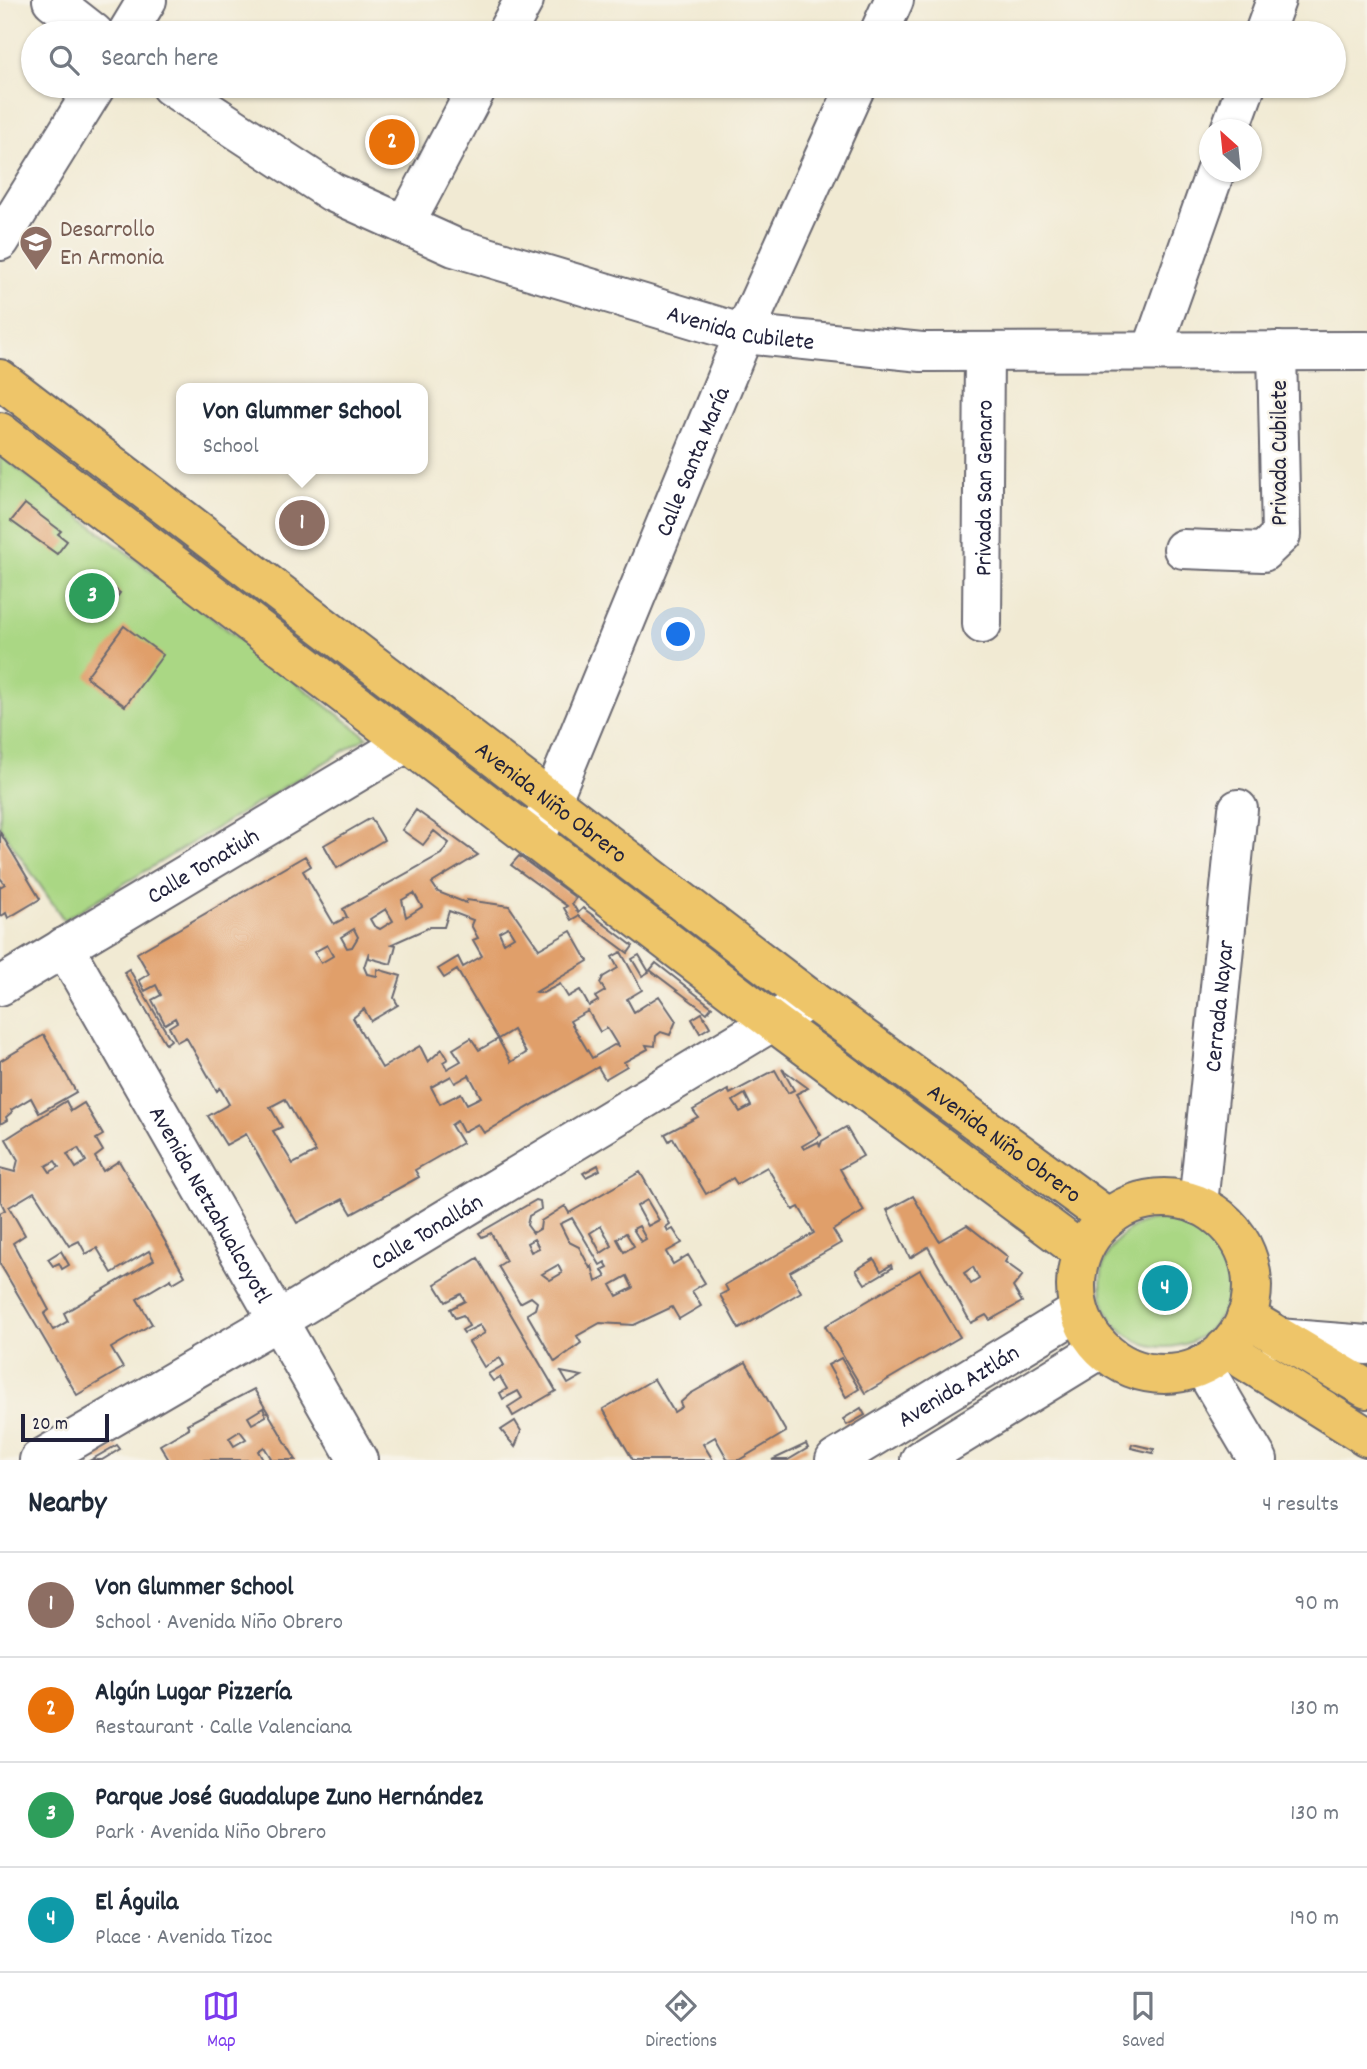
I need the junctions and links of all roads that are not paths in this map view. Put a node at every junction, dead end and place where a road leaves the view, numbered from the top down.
1 (52, 0) edge
2 (148, 0) edge
3 (524, 0) edge
4 (894, 0) edge
5 (1276, 0) edge
6 (79, 21) edge
7 (135, 21) edge
8 (513, 21) edge
9 (884, 21) edge
10 (1268, 21) edge
11 (89, 98) edge
12 (188, 98) edge
13 (472, 98) edge
14 (851, 98) edge
15 (1242, 98) edge
16 (1234, 119) edge
17 (1211, 182) edge
18 (404, 224) junction
19 (0, 242) edge
20 (744, 334) junction
21 (1152, 350) junction
22 (1277, 351) junction
23 (1367, 351) edge
24 (984, 352) junction
25 (0, 379) edge
26 (0, 432) edge
27 (1183, 549) dead end
28 (982, 624) dead end
29 (406, 743) junction
30 (551, 802) junction
31 (1238, 809) dead end
32 (535, 841) junction
33 (64, 947) junction
34 (0, 986) edge
35 (810, 999) junction
36 (773, 1022) junction
37 (1198, 1205) junction
38 (1108, 1218) junction
39 (1082, 1252) junction
40 (1079, 1311) junction
41 (1247, 1317) junction
42 (277, 1321) junction
43 (1278, 1338) junction
44 (1367, 1345) edge
45 (1101, 1349) junction
46 (1213, 1357) junction
47 (1367, 1389) edge
48 (1367, 1437) edge
49 (39, 1460) edge
50 (358, 1460) edge
51 (835, 1460) edge
52 (920, 1460) edge
53 (1258, 1460) edge

1 - 6 street
2 - 7 street
3 - 8 street
4 - 9 street
5 - 10 street
11 - 19 street
12 - 18 street, Avenida Cubilete
13 - 18 street
14 - 20 street, Calle Santa María
15 - 16 street
17 - 21 street
18 - 20 street, Avenida Cubilete
20 - 24 street, Avenida Cubilete
20 - 30 street, Calle Santa María
21 - 22 street, Avenida Cubilete
21 - 24 street, Avenida Cubilete
22 - 23 street, Avenida Cubilete
22 - 27 street, Privada Cubilete
24 - 28 street, Privada San Genaro
25 - 30 main road, Avenida Niño Obrero
26 - 29 main road, Avenida Niño Obrero
29 - 32 main road, Avenida Niño Obrero
29 - 33 street, Calle Tonatiuh
30 - 32 street, Calle Santa María
30 - 35 main road, Avenida Niño Obrero
31 - 37 street, Cerrada Nayar
32 - 36 main road, Avenida Niño Obrero
33 - 34 street, Calle Tonatiuh
33 - 42 street, Avenida Netzahualcoyotl
35 - 36 street, Calle Tonallán
35 - 38 main road, Avenida Niño Obrero
36 - 39 main road, Avenida Niño Obrero
36 - 42 street, Calle Tonallán
37 - 38 main road
37 - 41 main road
38 - 39 main road
39 - 40 main road
40 - 45 main road
40 - 51 street, Avenida Aztlán
41 - 43 main road
41 - 46 main road
42 - 49 street, Calle Tonallán
42 - 50 street, Avenida Netzahualcoyotl
43 - 44 street
43 - 47 main road
45 - 46 main road
45 - 52 street, Avenida Aztlán
46 - 48 main road
46 - 53 street

